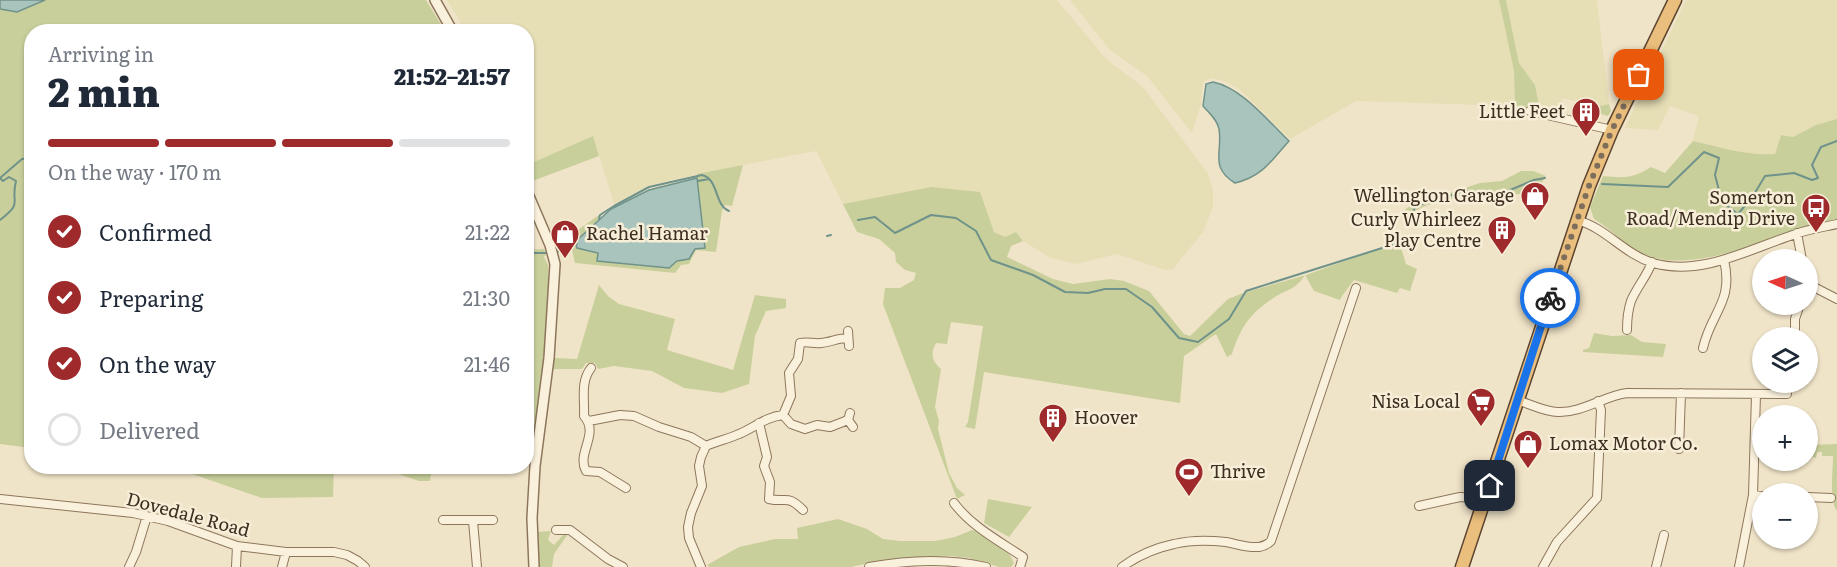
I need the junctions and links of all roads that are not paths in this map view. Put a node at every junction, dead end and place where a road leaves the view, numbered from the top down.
1 (435, 0) edge
2 (1675, 0) edge
3 (448, 24) edge
4 (1530, 111) dead end
5 (1612, 130) junction
6 (534, 208) edge
7 (1577, 220) junction
8 (1837, 224) edge
9 (1797, 233) junction
10 (1800, 249) edge
11 (1724, 260) junction
12 (1652, 262) junction
13 (1356, 288) dead end
14 (1818, 290) edge
15 (1837, 299) edge
16 (1629, 325) dead end
17 (848, 338) dead end
18 (1703, 348) dead end
19 (591, 368) dead end
20 (1681, 393) junction
21 (1756, 394) junction
22 (1787, 394) dead end
23 (1517, 400) junction
24 (1598, 401) junction
25 (783, 415) junction
26 (850, 420) dead end
27 (589, 421) junction
28 (759, 423) junction
29 (706, 446) junction
30 (1679, 449) dead end
31 (1753, 483) edge
32 (628, 489) dead end
33 (1818, 497) edge
34 (1486, 498) junction
35 (1831, 498) dead end
36 (0, 499) edge
37 (1752, 500) edge
38 (954, 503) dead end
39 (1419, 506) dead end
40 (805, 510) dead end
41 (147, 516) junction
42 (443, 520) dead end
43 (493, 520) dead end
44 (473, 521) junction
45 (556, 530) dead end
46 (1664, 535) dead end
47 (237, 546) junction
48 (1651, 547) dead end
49 (1660, 549) junction
50 (286, 552) junction
51 (917, 564) edge
52 (129, 567) edge
53 (236, 567) edge
54 (282, 567) edge
55 (365, 567) edge
56 (477, 567) edge
57 (534, 567) edge
58 (623, 567) edge
59 (701, 567) edge
60 (869, 567) edge
61 (986, 567) edge
62 (1020, 567) edge
63 (1122, 567) edge
64 (1462, 567) edge
65 (1543, 567) edge
66 (1656, 567) edge
67 (1738, 567) edge

1 - 3 street
2 - 5 highway
4 - 5 street
5 - 7 highway
6 - 57 street
7 - 12 street
7 - 23 highway
8 - 9 street
9 - 10 street
9 - 11 street
11 - 12 street
11 - 18 street
12 - 16 street
13 - 63 street
14 - 15 street
17 - 25 street
19 - 27 street
20 - 21 street
20 - 24 street
20 - 30 street
21 - 22 street
21 - 31 street
23 - 24 street
23 - 34 highway
24 - 65 street
25 - 26 street
25 - 28 street
27 - 29 street
27 - 32 street
28 - 29 street
28 - 40 street
29 - 59 street
33 - 35 street
34 - 39 street
34 - 64 highway
36 - 41 street, Dovedale Road
37 - 67 street
38 - 62 street
41 - 47 street, Dovedale Road
41 - 52 street
42 - 44 street
43 - 44 street
44 - 56 street
45 - 58 street
46 - 49 street
47 - 50 street, Dovedale Road
47 - 53 street
48 - 49 street
49 - 66 street
50 - 54 street
50 - 55 street, Dovedale Road
51 - 60 street
51 - 61 street

